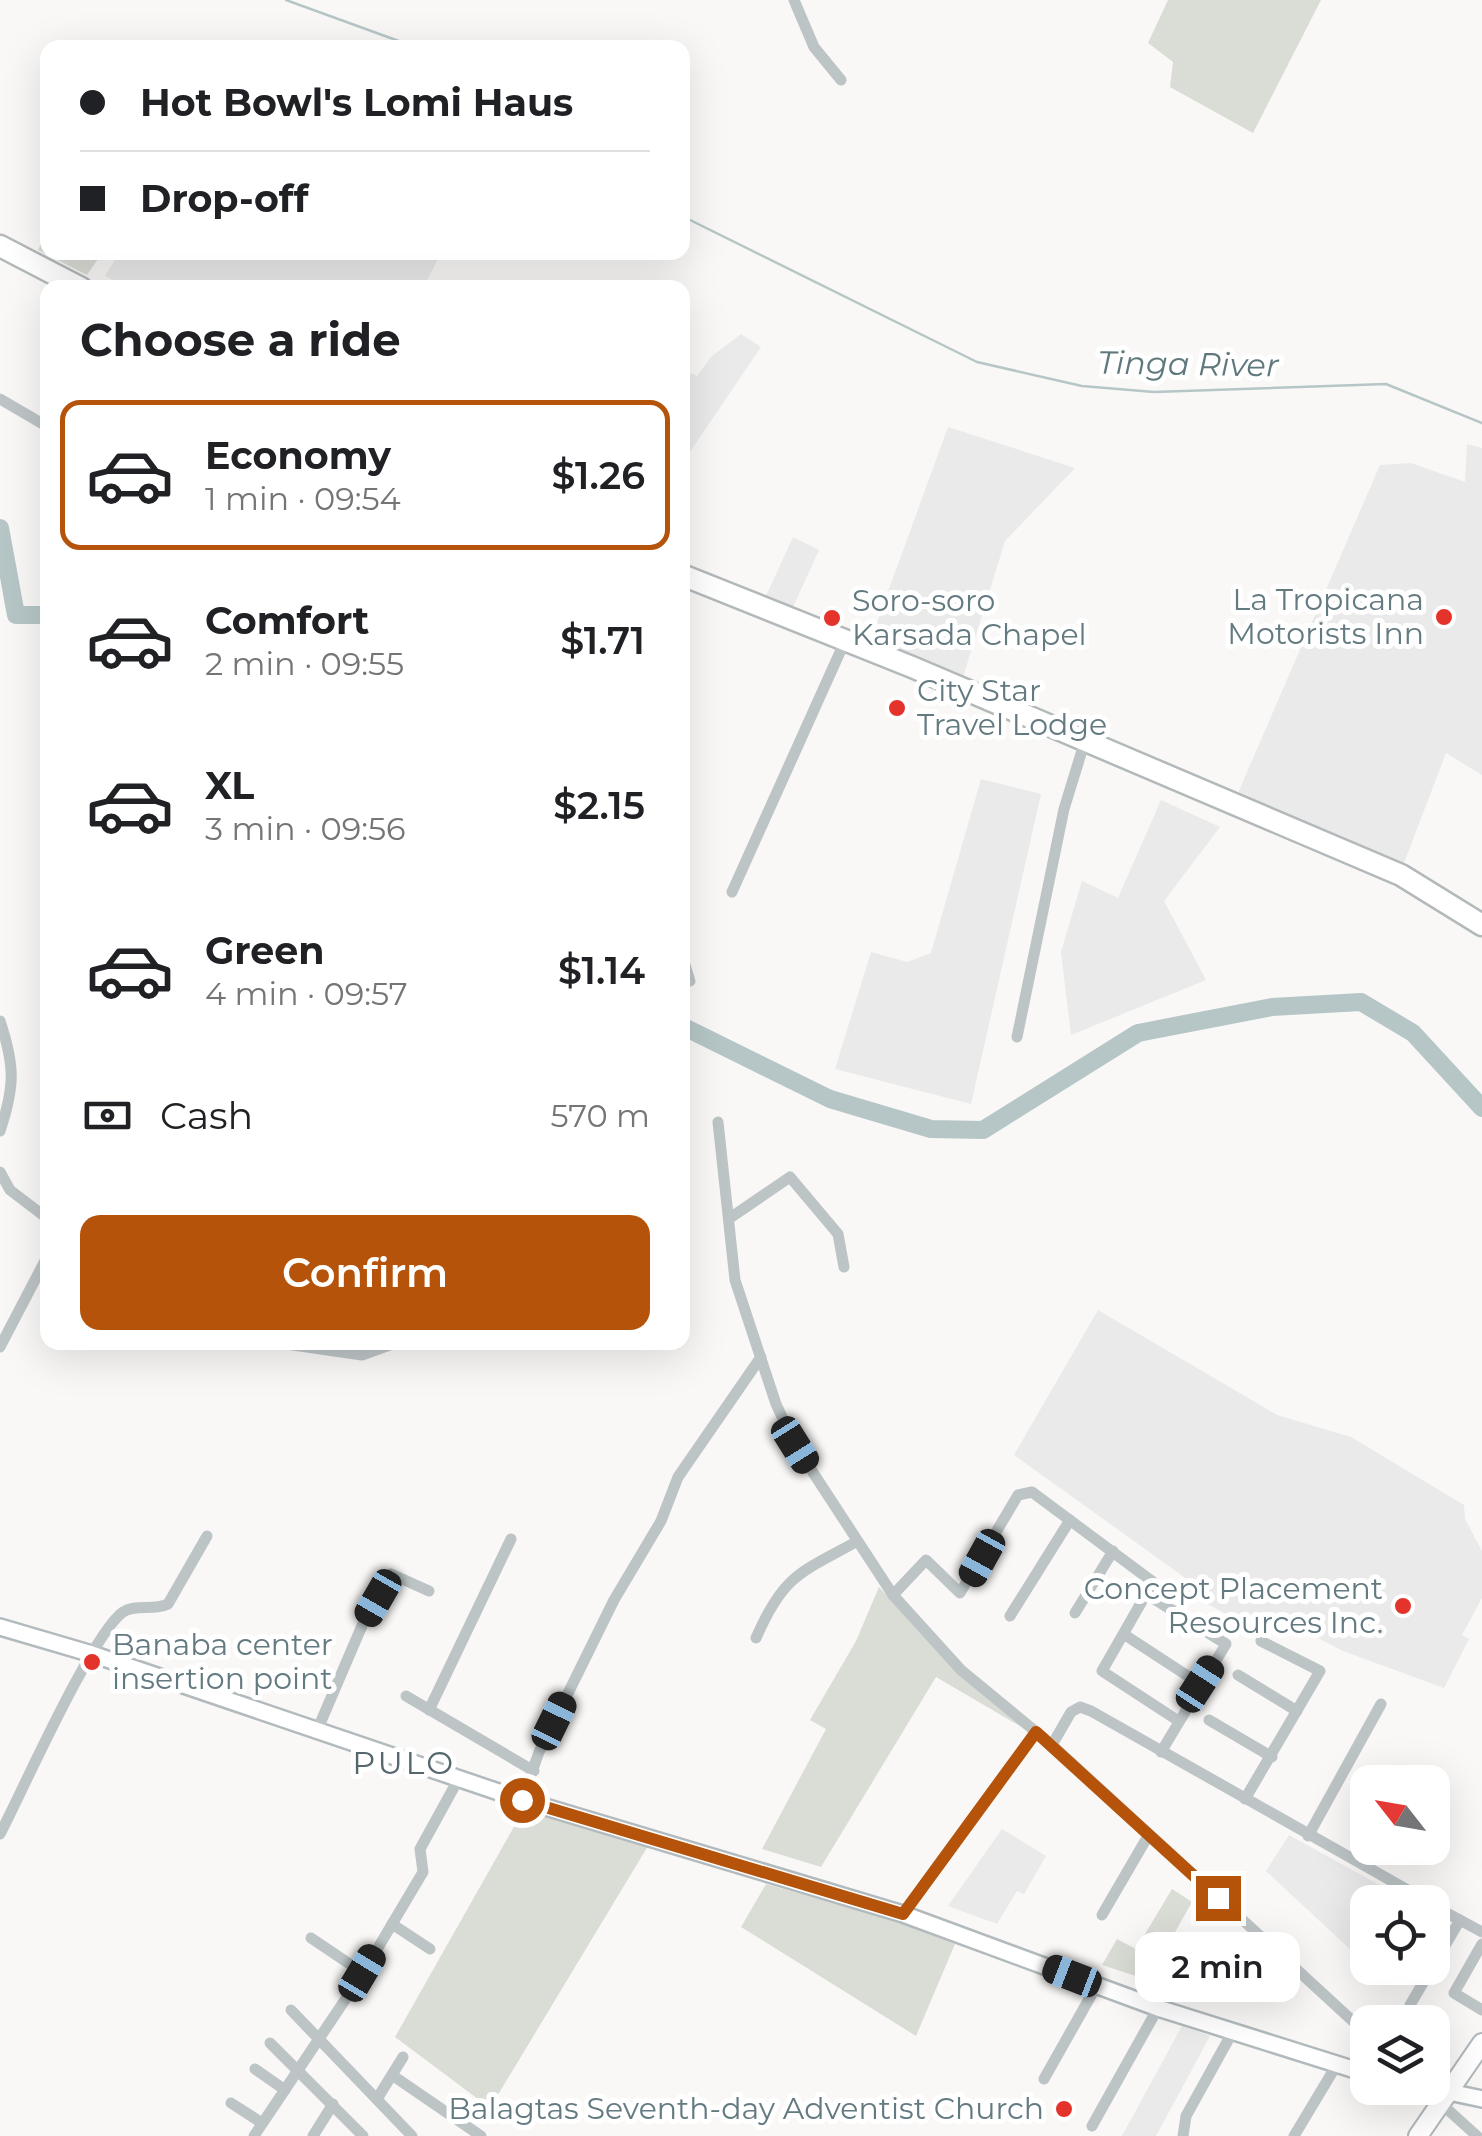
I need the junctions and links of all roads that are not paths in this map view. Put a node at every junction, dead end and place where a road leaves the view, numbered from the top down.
1 (794, 0) edge
2 (841, 80) dead end
3 (0, 246) edge
4 (66, 280) edge
5 (0, 398) edge
6 (40, 422) edge
7 (690, 578) edge
8 (845, 641) junction
9 (1084, 744) junction
10 (732, 892) dead end
11 (1482, 924) edge
12 (0, 1021) edge
13 (1017, 1036) dead end
14 (718, 1122) dead end
15 (0, 1131) edge
16 (0, 1172) edge
17 (40, 1212) edge
18 (730, 1218) junction
19 (844, 1268) dead end
20 (40, 1271) edge
21 (0, 1347) edge
22 (347, 1350) edge
23 (376, 1350) edge
24 (761, 1357) junction
25 (1070, 1520) junction
26 (207, 1536) dead end
27 (511, 1539) dead end
28 (856, 1542) junction
29 (1113, 1551) junction
30 (429, 1591) dead end
31 (893, 1595) junction
32 (1148, 1595) junction
33 (1075, 1613) dead end
34 (1010, 1616) dead end
35 (0, 1627) edge
36 (1125, 1634) junction
37 (756, 1638) dead end
38 (1260, 1641) dead end
39 (92, 1654) junction
40 (1238, 1675) dead end
41 (1200, 1684) junction
42 (406, 1696) dead end
43 (1380, 1704) dead end
44 (429, 1710) junction
45 (1298, 1711) junction
46 (1178, 1720) junction
47 (1209, 1720) dead end
48 (1036, 1732) junction
49 (316, 1733) junction
50 (1052, 1744) junction
51 (1162, 1752) junction
52 (1272, 1756) junction
53 (534, 1771) junction
54 (459, 1778) junction
55 (1246, 1799) junction
56 (522, 1800) junction
57 (0, 1834) edge
58 (1148, 1836) junction
59 (1308, 1836) junction
60 (1397, 1885) edge
61 (903, 1914) junction
62 (1450, 1914) edge
63 (1102, 1916) dead end
64 (1460, 1920) junction
65 (392, 1924) junction
66 (1482, 1932) edge
67 (311, 1938) dead end
68 (1450, 1938) edge
69 (1482, 1944) edge
70 (430, 1948) dead end
71 (362, 1973) junction
72 (1097, 1985) junction
73 (1158, 2008) junction
74 (291, 2010) dead end
75 (1482, 2010) edge
76 (1350, 2019) edge
77 (1232, 2033) junction
78 (319, 2039) junction
79 (1482, 2042) edge
80 (270, 2043) dead end
81 (404, 2057) dead end
82 (1336, 2066) junction
83 (255, 2069) dead end
84 (298, 2070) junction
85 (1350, 2070) edge
86 (392, 2074) junction
87 (1044, 2079) dead end
88 (285, 2090) junction
89 (1450, 2092) edge
90 (1450, 2098) edge
91 (377, 2099) junction
92 (1482, 2099) edge
93 (231, 2103) dead end
94 (1450, 2103) edge
95 (333, 2104) junction
96 (1441, 2105) edge
97 (262, 2123) junction
98 (1092, 2126) dead end
99 (254, 2136) edge
100 (313, 2136) edge
101 (362, 2136) edge
102 (412, 2136) edge
103 (481, 2136) edge
104 (1183, 2136) edge
105 (1294, 2136) edge
106 (1418, 2136) edge
107 (1477, 2136) edge

1 - 2 street
3 - 4 highway
5 - 6 street
7 - 8 highway
8 - 9 highway
8 - 10 street
9 - 11 highway
9 - 13 street
12 - 15 street
14 - 18 street
16 - 17 street
18 - 19 street
18 - 24 street
20 - 21 street
22 - 23 street
24 - 28 street
24 - 53 street
25 - 29 street
25 - 31 street
25 - 34 street
26 - 39 street
27 - 44 street
28 - 31 street
28 - 37 street
29 - 32 street
29 - 33 street
30 - 49 street
31 - 48 street
32 - 36 street
32 - 41 street
35 - 39 main road
36 - 41 street
36 - 46 street
38 - 45 street
39 - 49 main road
39 - 57 street
40 - 45 street
41 - 46 street
42 - 44 street
43 - 59 street
44 - 53 street
45 - 52 street
46 - 51 street
47 - 52 street
48 - 50 street
48 - 61 street
49 - 54 main road
50 - 51 street
50 - 58 street
51 - 55 street
52 - 55 street
53 - 56 street
54 - 56 main road
54 - 65 street
55 - 59 street
56 - 61 main road
58 - 63 street
58 - 76 street
59 - 60 street
61 - 72 main road
62 - 64 street
64 - 66 street
64 - 68 street
65 - 70 street
65 - 71 street
67 - 71 street
69 - 75 street
71 - 78 street
72 - 73 main road
72 - 87 street
73 - 77 main road
73 - 98 street
74 - 78 street
77 - 82 main road
77 - 104 street
78 - 84 street
78 - 91 street
79 - 89 main road
80 - 84 street
81 - 86 street
82 - 85 main road
82 - 105 street
83 - 88 street
84 - 88 street
84 - 95 street
86 - 91 street
86 - 103 street
88 - 97 street
90 - 92 main road
91 - 102 street
93 - 97 street
94 - 107 street
95 - 100 street
95 - 101 street
96 - 106 main road
97 - 99 street

